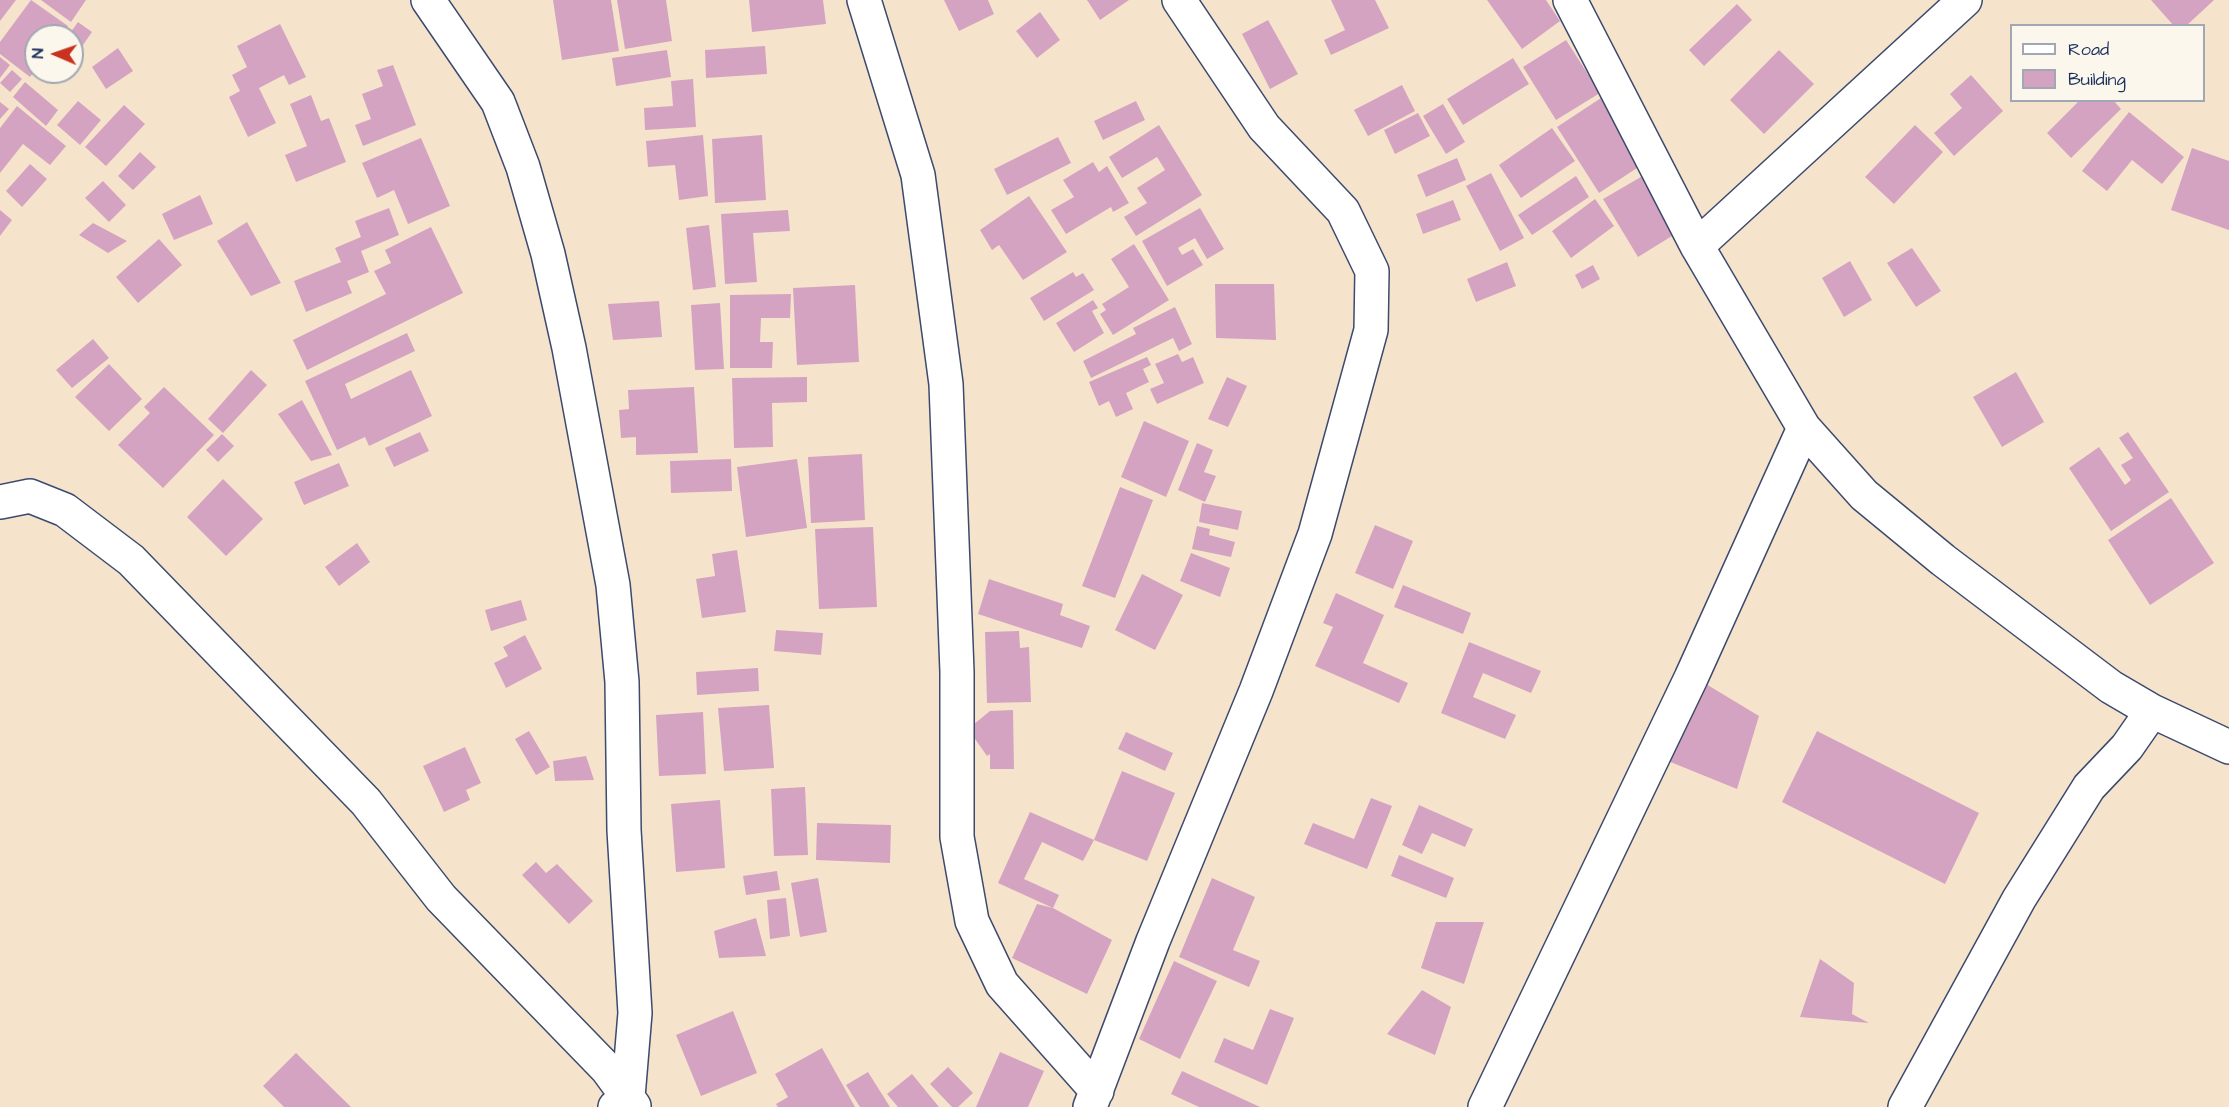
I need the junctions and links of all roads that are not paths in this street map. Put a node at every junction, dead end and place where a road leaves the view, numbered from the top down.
1 (428, 0) edge
2 (864, 0) edge
3 (1179, 0) edge
4 (1570, 0) edge
5 (1965, 0) edge
6 (1697, 246) junction
7 (1804, 428) junction
8 (1, 500) edge
9 (2152, 711) junction
10 (2229, 747) edge
11 (1094, 1099) edge
12 (626, 1104) edge
13 (1485, 1107) edge
14 (1905, 1107) edge

1 - 12 street
2 - 11 street
3 - 11 street
4 - 6 street
5 - 6 street
6 - 7 street
7 - 9 street
7 - 13 street
8 - 12 street
9 - 10 street
9 - 14 street

